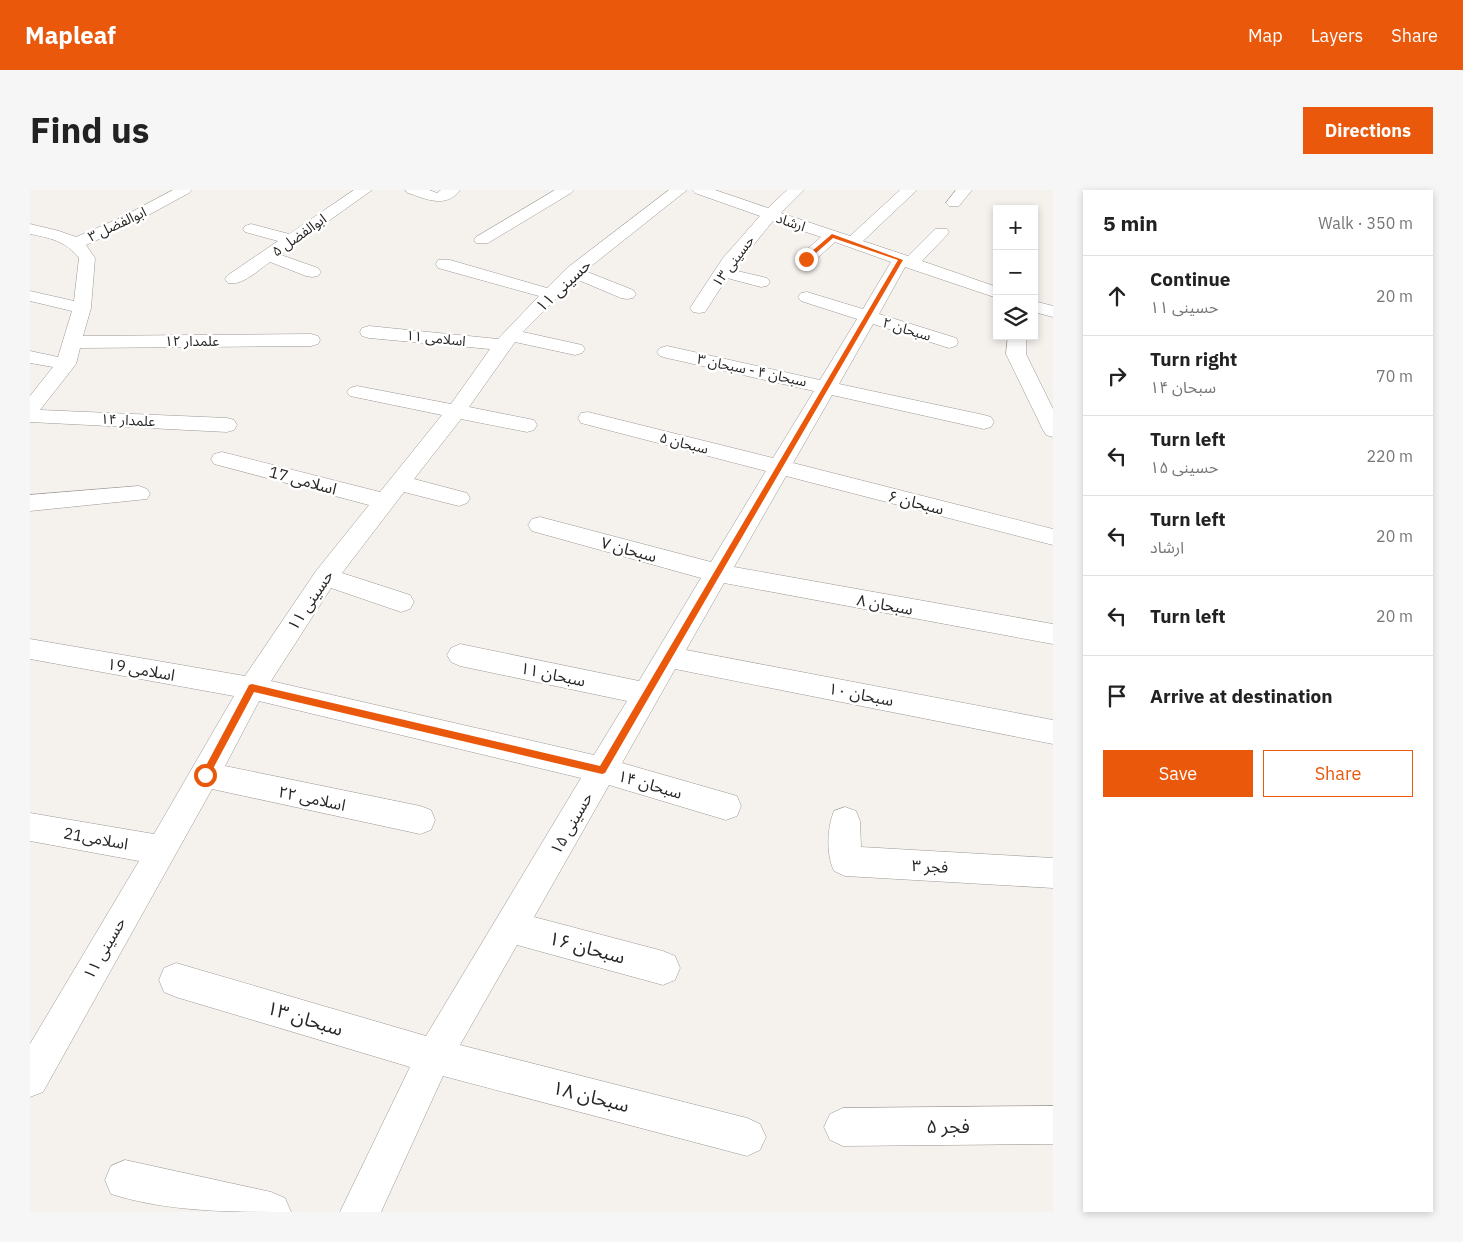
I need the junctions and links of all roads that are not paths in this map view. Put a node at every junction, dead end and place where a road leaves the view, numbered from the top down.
1 (184, 190) edge
2 (364, 190) edge
3 (413, 190) edge
4 (566, 190) edge
5 (679, 190) edge
6 (700, 190) edge
7 (796, 190) edge
8 (909, 190) edge
9 (964, 190) edge
10 (446, 194) edge
11 (954, 203) dead end
12 (770, 215) junction
13 (30, 229) edge
14 (251, 229) dead end
15 (941, 232) dead end
16 (832, 236) junction
17 (291, 240) junction
18 (482, 240) dead end
19 (76, 243) junction
20 (852, 243) junction
21 (269, 256) junction
22 (806, 259) dead end
23 (906, 262) junction
24 (444, 264) dead end
25 (312, 272) dead end
26 (573, 272) junction
27 (722, 272) junction
28 (234, 280) dead end
29 (761, 282) dead end
30 (993, 292) edge
31 (550, 294) junction
32 (627, 294) dead end
33 (30, 296) edge
34 (807, 298) dead end
35 (1038, 307) edge
36 (82, 308) junction
37 (699, 308) dead end
38 (1053, 312) edge
39 (867, 316) junction
40 (369, 332) dead end
41 (311, 340) dead end
42 (507, 340) junction
43 (1017, 340) edge
44 (72, 342) junction
45 (949, 342) dead end
46 (574, 349) dead end
47 (667, 352) dead end
48 (30, 358) edge
49 (66, 364) junction
50 (827, 386) junction
51 (357, 392) dead end
52 (30, 409) edge
53 (456, 411) junction
54 (30, 416) edge
55 (588, 418) dead end
56 (984, 422) dead end
57 (227, 425) dead end
58 (528, 425) dead end
59 (1053, 430) edge
60 (222, 459) dead end
61 (779, 467) junction
62 (392, 492) junction
63 (139, 494) dead end
64 (459, 498) dead end
65 (30, 503) edge
66 (540, 524) dead end
67 (1053, 537) edge
68 (717, 573) junction
69 (325, 577) junction
70 (401, 602) dead end
71 (1053, 634) edge
72 (30, 649) edge
73 (460, 655) dead end
74 (668, 656) junction
75 (252, 688) junction
76 (646, 694) junction
77 (1053, 732) edge
78 (602, 770) junction
79 (205, 775) junction
80 (726, 806) dead end
81 (420, 820) dead end
82 (845, 822) dead end
83 (30, 827) edge
84 (161, 850) junction
85 (1053, 873) edge
86 (510, 927) junction
87 (663, 968) dead end
88 (176, 980) dead end
89 (434, 1056) junction
90 (34, 1064) edge
91 (1053, 1126) edge
92 (843, 1127) dead end
93 (747, 1136) dead end
94 (126, 1180) dead end
95 (271, 1212) edge
96 (360, 1212) edge

1 - 19 street, ابوالفضل ۳
2 - 17 street, ابوالفضل ۵
3 - 10 street
4 - 18 street
5 - 26 street, حسینی ۱۱
6 - 12 street, ارشاد
7 - 12 street, حسینی ۱۳
8 - 20 street
9 - 11 street
12 - 16 street, ارشاد
12 - 27 street, حسینی ۱۳
13 - 19 street
14 - 17 street
15 - 23 street, حسینی ۱۵
16 - 20 street, ارشاد
16 - 22 street
17 - 21 street, ابوالفضل ۵
19 - 36 street
20 - 23 street, ارشاد
21 - 25 street
21 - 28 street, ابوالفضل ۵
23 - 30 street, ارشاد
23 - 39 street, حسینی ۱۵
24 - 31 street
26 - 31 street, حسینی ۱۱
26 - 32 street
27 - 29 street
27 - 37 street, حسینی ۱۳
31 - 42 street, حسینی ۱۱
33 - 36 street
34 - 39 street, سبحان ۲
35 - 38 street
36 - 44 street
39 - 45 street, سبحان ۲
39 - 50 street, حسینی ۱۵
40 - 42 street, اسلامی ۱۱
41 - 44 street, علمدار ۱۲
42 - 46 street, اسلامی ۱۱
42 - 53 street, حسینی ۱۱
43 - 59 street
44 - 49 street
47 - 50 street, سبحان ۴ - سبحان ۳
48 - 49 street
49 - 52 street
50 - 56 street, سبحان ۴ - سبحان ۳
50 - 61 street, حسینی ۱۵
51 - 53 street
53 - 58 street
53 - 62 street, حسینی ۱۱
54 - 57 street, علمدار ۱۴
55 - 61 street, سبحان ۵
60 - 62 street, اسلامی 17
61 - 67 street, سبحان ۶
61 - 68 street, حسینی ۱۵
62 - 64 street, اسلامی 17
62 - 69 street, حسینی ۱۱
63 - 65 street
66 - 68 street, سبحان ۷
68 - 71 street, سبحان ۸
68 - 74 street, حسینی ۱۵
69 - 70 street
69 - 75 street, حسینی ۱۱
72 - 75 street, اسلامی ۱9
73 - 76 street, سبحان ۱۱
74 - 76 street, حسینی ۱۵
74 - 77 street, سبحان ۱۰
75 - 78 street, سبحان ۱۴
75 - 79 street, حسینی ۱۱
76 - 78 street, حسینی ۱۵
78 - 80 street, سبحان ۱۴
78 - 86 street, حسینی ۱۵
79 - 81 street, اسلامی ۲۲
79 - 84 street, حسینی ۱۱
82 - 85 street, فجر ۳
83 - 84 street, اسلامی21
84 - 90 street, حسینی ۱۱
86 - 87 street, سبحان ۱۶
86 - 89 street, حسینی ۱۵
88 - 89 street, سبحان ۱۳
89 - 93 street, سبحان ۱۸
89 - 96 street, حسینی ۱۵
91 - 92 street, فجر ۵
94 - 95 street

